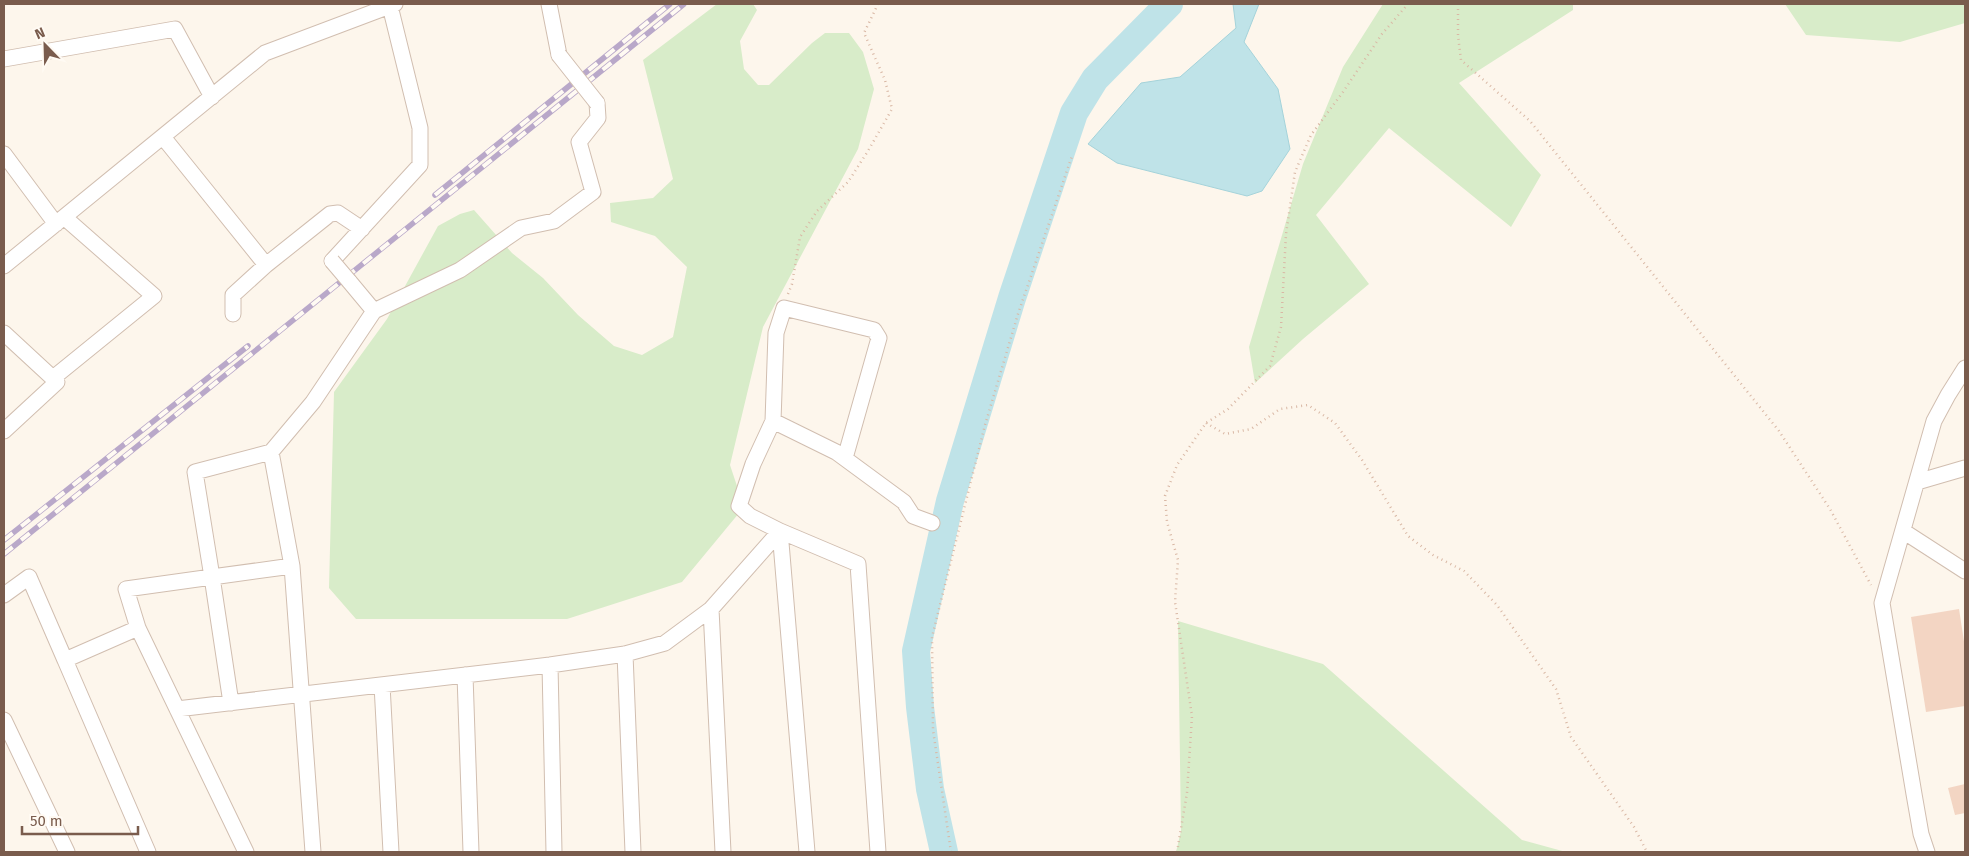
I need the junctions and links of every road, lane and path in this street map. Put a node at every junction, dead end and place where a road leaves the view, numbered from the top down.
1 (549, 4) edge
2 (878, 4) edge
3 (1408, 4) edge
4 (1458, 4) edge
5 (393, 5) edge
6 (4, 59) edge
7 (212, 97) junction
8 (163, 137) junction
9 (4, 154) edge
10 (1072, 156) dead end
11 (60, 221) junction
12 (362, 229) junction
13 (266, 265) junction
14 (4, 266) edge
15 (784, 308) junction
16 (374, 311) junction
17 (233, 314) dead end
18 (4, 333) edge
19 (1965, 368) edge
20 (53, 378) junction
21 (773, 421) junction
22 (1206, 423) junction
23 (4, 431) edge
24 (271, 452) junction
25 (845, 458) junction
26 (1965, 468) edge
27 (1917, 482) junction
28 (932, 523) dead end
29 (780, 531) junction
30 (1902, 531) junction
31 (292, 566) junction
32 (1965, 571) edge
33 (212, 577) junction
34 (4, 595) edge
35 (1882, 604) junction
36 (711, 609) junction
37 (138, 628) junction
38 (625, 654) junction
39 (64, 660) junction
40 (550, 665) junction
41 (465, 675) junction
42 (382, 685) junction
43 (302, 694) junction
44 (232, 703) junction
45 (177, 709) junction
46 (4, 720) edge
47 (66, 852) edge
48 (148, 852) edge
49 (246, 852) edge
50 (313, 852) edge
51 (391, 852) edge
52 (471, 852) edge
53 (554, 852) edge
54 (633, 852) edge
55 (723, 852) edge
56 (807, 852) edge
57 (878, 852) edge
58 (951, 852) edge
59 (1178, 852) edge
60 (1647, 852) edge
61 (1927, 852) edge

1 - 16 street, bridge
2 - 15 path
3 - 22 path
4 - 35 path
5 - 7 street
5 - 12 street
6 - 7 street
7 - 8 street
8 - 11 street
8 - 13 street
9 - 11 street
10 - 58 path
11 - 14 street
11 - 20 street
12 - 13 street
12 - 16 street, bridge
13 - 17 street
15 - 21 street
15 - 25 street
16 - 24 street
18 - 20 street
19 - 27 street
20 - 23 street
21 - 25 street
21 - 29 street
22 - 59 path
22 - 60 path
24 - 31 street
24 - 33 street
25 - 28 street
26 - 27 street
27 - 30 street
29 - 36 street
29 - 56 street
29 - 57 street
30 - 32 street
30 - 35 street
31 - 33 street
31 - 43 street
33 - 37 street
33 - 44 street
34 - 39 street
35 - 61 street
36 - 38 street
36 - 55 street
37 - 39 street
37 - 45 street
38 - 40 street
38 - 54 street
39 - 48 street
40 - 41 street
40 - 53 street
41 - 42 street
41 - 52 street
42 - 43 street
42 - 51 street
43 - 44 street
43 - 50 street
44 - 45 street
45 - 49 street
46 - 47 street

